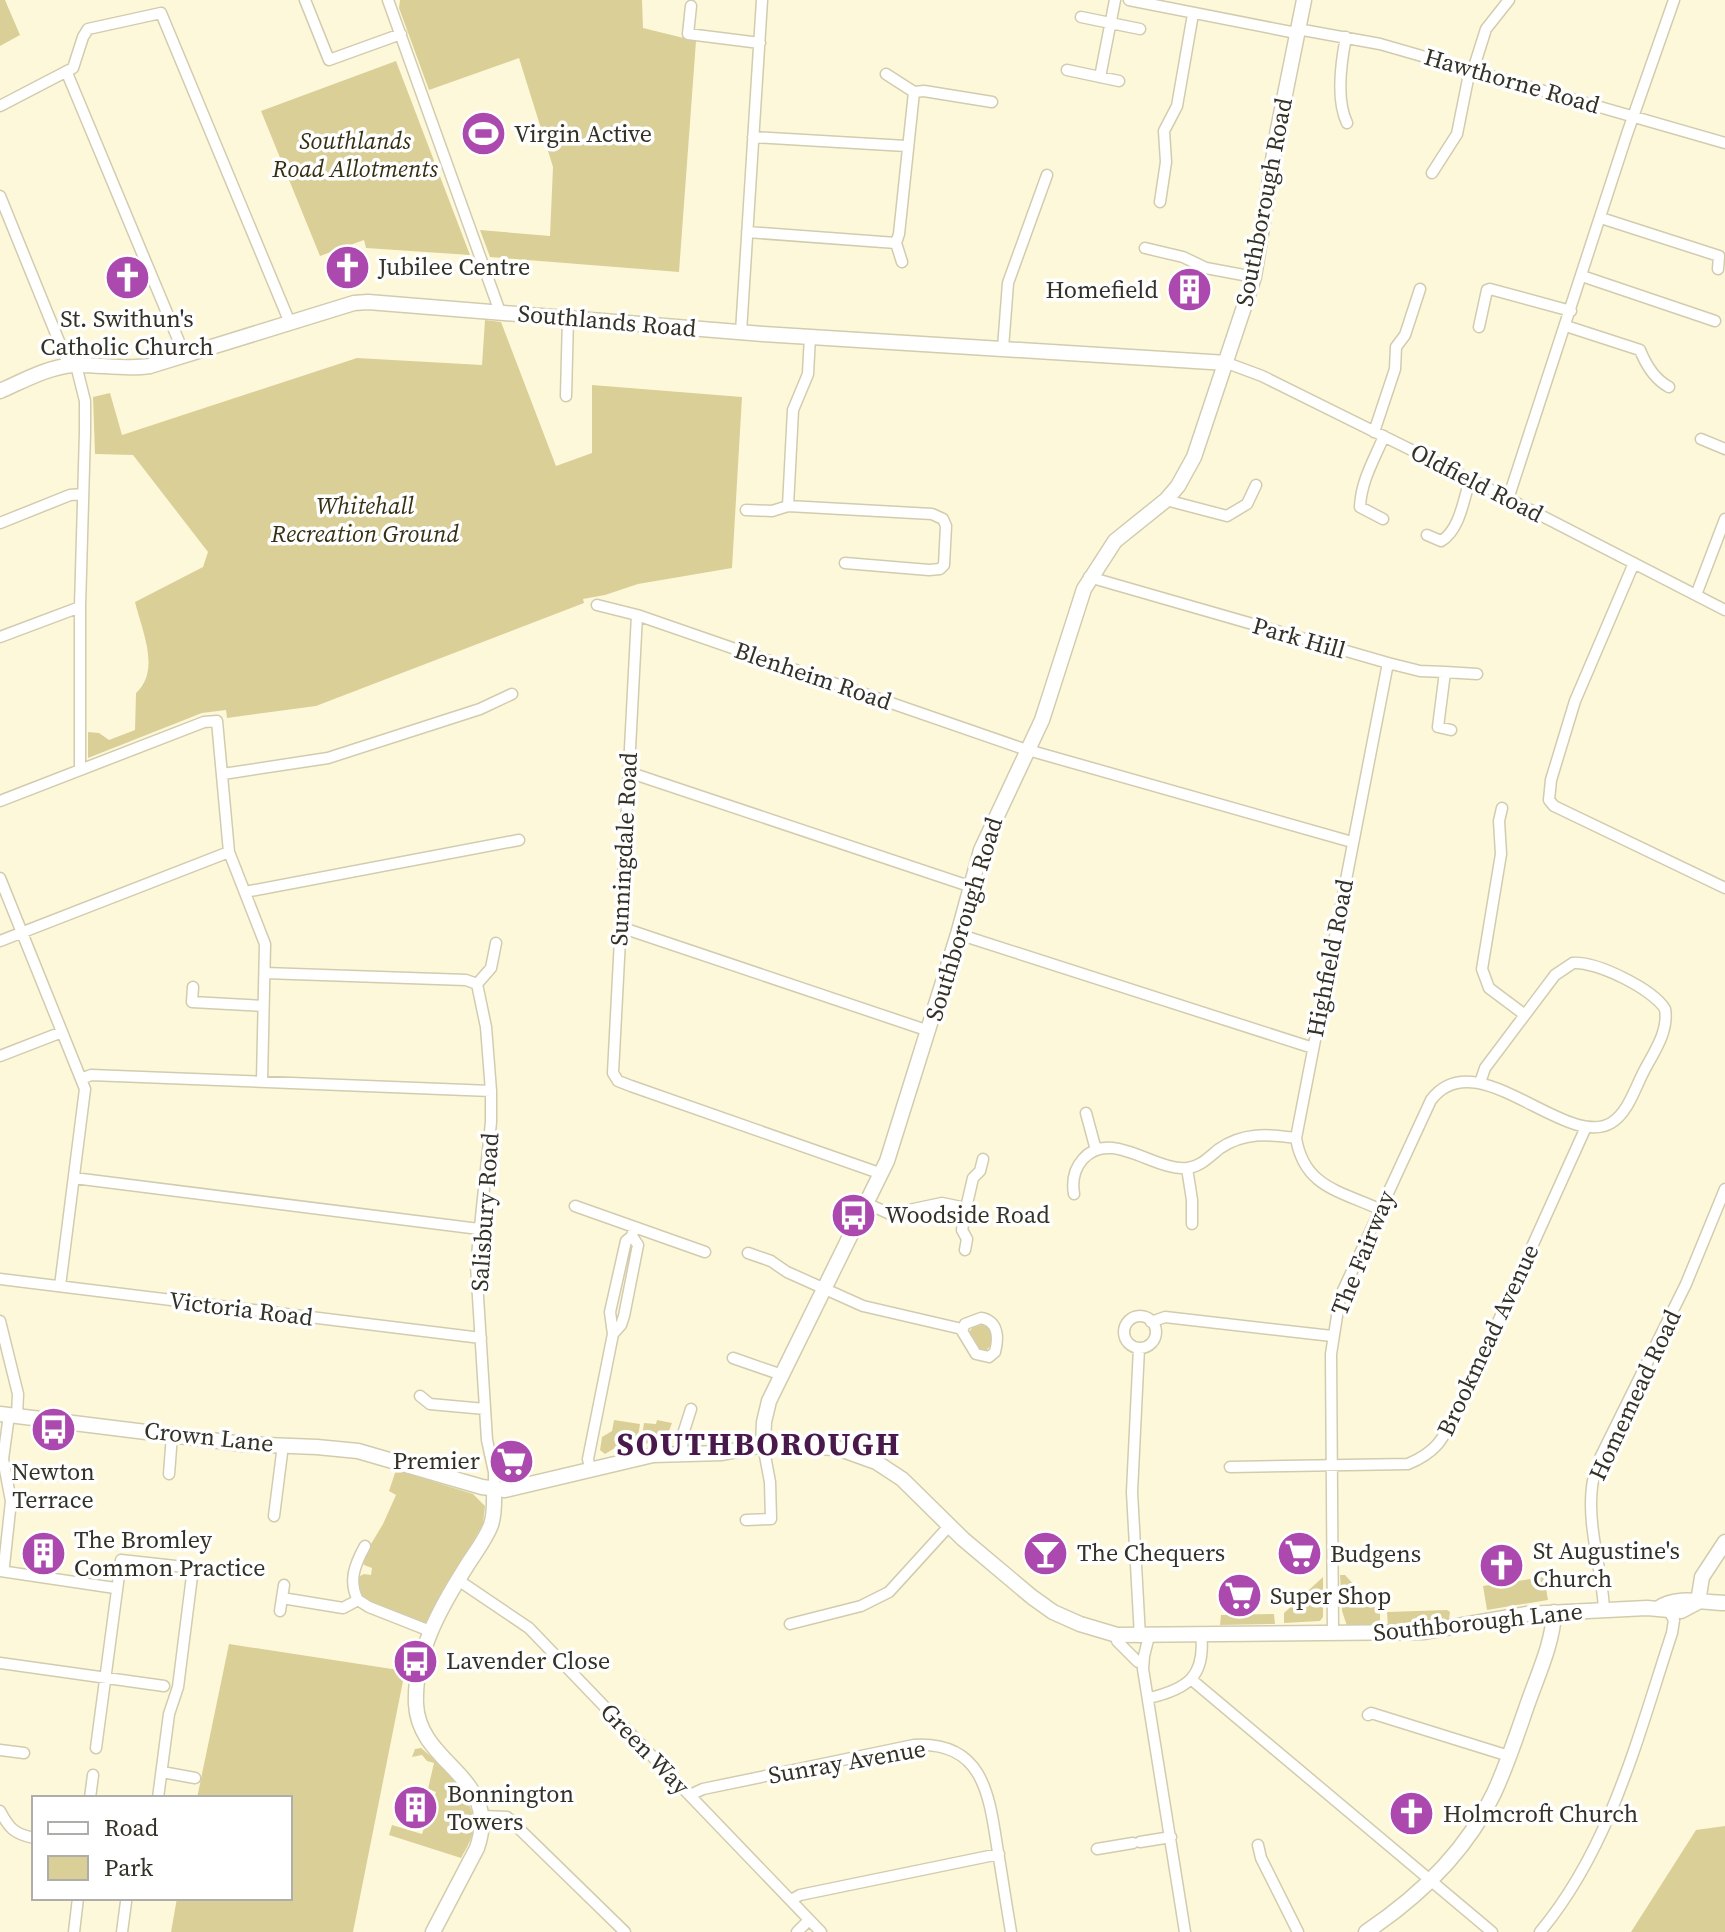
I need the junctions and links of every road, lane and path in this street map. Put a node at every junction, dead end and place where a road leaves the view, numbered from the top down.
1 (305, 0) edge
2 (388, 0) edge
3 (762, 0) edge
4 (1115, 0) edge
5 (1129, 0) edge
6 (1304, 0) edge
7 (1509, 0) edge
8 (1674, 0) edge
9 (1149, 2) edge
10 (691, 6) dead end
11 (1193, 14) junction
12 (1081, 17) dead end
13 (1111, 23) junction
14 (1140, 29) dead end
15 (1297, 31) junction
16 (401, 34) junction
17 (1346, 37) junction
18 (760, 43) junction
19 (1471, 69) junction
20 (1067, 70) dead end
21 (67, 73) junction
22 (886, 74) dead end
23 (1100, 77) junction
24 (1119, 81) dead end
25 (914, 92) junction
26 (992, 102) dead end
27 (0, 106) edge
28 (1634, 116) junction
29 (1347, 123) dead end
30 (753, 137) junction
31 (1725, 143) edge
32 (906, 146) junction
33 (1432, 173) dead end
34 (1047, 175) dead end
35 (0, 196) edge
36 (1160, 202) dead end
37 (1601, 218) junction
38 (747, 232) junction
39 (896, 243) junction
40 (1145, 248) dead end
41 (902, 262) dead end
42 (1718, 269) dead end
43 (1582, 276) junction
44 (1254, 277) junction
45 (1420, 289) dead end
46 (1571, 311) junction
47 (500, 312) junction
48 (568, 317) junction
49 (1715, 321) dead end
50 (290, 323) junction
51 (1566, 326) junction
52 (1479, 327) dead end
53 (741, 332) junction
54 (810, 336) junction
55 (1003, 348) junction
56 (185, 356) junction
57 (1227, 363) junction
58 (72, 365) junction
59 (1669, 387) dead end
60 (0, 391) edge
61 (566, 396) dead end
62 (1379, 434) junction
63 (1701, 439) dead end
64 (1725, 449) edge
65 (1470, 479) junction
66 (1256, 485) dead end
67 (83, 494) junction
68 (1508, 499) junction
69 (1166, 500) junction
70 (788, 506) junction
71 (746, 510) dead end
72 (1383, 519) dead end
73 (1725, 519) edge
74 (0, 523) edge
75 (1427, 535) dead end
76 (845, 563) dead end
77 (1634, 563) junction
78 (1089, 577) junction
79 (1696, 595) junction
80 (597, 605) dead end
81 (80, 607) junction
82 (1725, 610) edge
83 (637, 615) junction
84 (0, 637) edge
85 (1388, 663) junction
86 (1445, 672) junction
87 (1477, 674) dead end
88 (512, 694) dead end
89 (1451, 730) dead end
90 (1027, 750) junction
91 (80, 769) junction
92 (628, 772) junction
93 (223, 774) junction
94 (0, 801) edge
95 (1502, 808) dead end
96 (1486, 819) dead end
97 (1499, 821) junction
98 (519, 840) dead end
99 (1352, 842) junction
100 (229, 852) junction
101 (0, 878) edge
102 (972, 887) junction
103 (1725, 888) edge
104 (245, 892) junction
105 (620, 927) junction
106 (22, 932) junction
107 (958, 934) junction
108 (0, 941) edge
109 (496, 943) dead end
110 (265, 973) junction
111 (477, 984) junction
112 (193, 987) dead end
113 (263, 1006) junction
114 (1525, 1015) junction
115 (929, 1031) junction
116 (62, 1032) junction
117 (1313, 1048) junction
118 (0, 1056) edge
119 (81, 1079) junction
120 (262, 1081) junction
121 (1480, 1083) junction
122 (491, 1091) junction
123 (1086, 1113) dead end
124 (1103, 1122) dead end
125 (1089, 1125) junction
126 (1586, 1127) junction
127 (1296, 1138) junction
128 (1096, 1150) junction
129 (983, 1159) dead end
130 (1187, 1168) junction
131 (882, 1174) junction
132 (74, 1178) junction
133 (1725, 1189) edge
134 (1077, 1190) dead end
135 (868, 1204) junction
136 (575, 1206) dead end
137 (966, 1208) junction
138 (1379, 1209) junction
139 (1192, 1224) dead end
140 (479, 1229) junction
141 (633, 1232) junction
142 (965, 1250) dead end
143 (705, 1252) dead end
144 (748, 1253) dead end
145 (0, 1279) edge
146 (60, 1286) junction
147 (827, 1287) junction
148 (0, 1321) edge
149 (1151, 1322) junction
150 (962, 1329) dead end
151 (1332, 1336) junction
152 (481, 1338) junction
153 (1139, 1348) junction
154 (733, 1358) dead end
155 (782, 1375) junction
156 (420, 1396) dead end
157 (485, 1409) junction
158 (691, 1409) dead end
159 (8, 1415) edge
160 (172, 1435) junction
161 (283, 1445) junction
162 (763, 1445) junction
163 (682, 1453) junction
164 (1331, 1466) junction
165 (1230, 1467) dead end
166 (590, 1468) junction
167 (169, 1474) dead end
168 (494, 1488) junction
169 (274, 1516) dead end
170 (746, 1520) dead end
171 (950, 1525) junction
172 (1725, 1542) edge
173 (365, 1546) dead end
174 (0, 1571) edge
175 (458, 1580) junction
176 (284, 1585) dead end
177 (115, 1588) junction
178 (282, 1598) junction
179 (358, 1600) junction
180 (1698, 1602) junction
181 (1725, 1603) edge
182 (1604, 1609) junction
183 (280, 1611) dead end
184 (1554, 1612) junction
185 (1667, 1613) junction
186 (790, 1624) dead end
187 (430, 1631) junction
188 (1201, 1633) junction
189 (1333, 1634) junction
190 (1117, 1635) junction
191 (1144, 1636) junction
192 (1143, 1662) junction
193 (0, 1663) edge
194 (105, 1678) junction
195 (1192, 1680) junction
196 (164, 1686) dead end
197 (1149, 1698) junction
198 (1368, 1715) dead end
199 (96, 1748) dead end
200 (0, 1750) edge
201 (24, 1753) dead end
202 (1509, 1756) junction
203 (162, 1772) junction
204 (93, 1775) dead end
205 (195, 1778) dead end
206 (690, 1795) junction
207 (90, 1796) edge
208 (158, 1796) edge
209 (0, 1811) edge
210 (483, 1816) junction
211 (1171, 1837) junction
212 (32, 1838) edge
213 (1258, 1845) dead end
214 (1097, 1849) dead end
215 (999, 1854) junction
216 (1431, 1881) junction
217 (78, 1900) edge
218 (791, 1900) junction
219 (126, 1902) dead end
220 (809, 1920) junction
221 (74, 1932) edge
222 (122, 1932) edge
223 (433, 1932) edge
224 (625, 1932) edge
225 (797, 1932) edge
226 (821, 1932) edge
227 (1011, 1932) edge
228 (1185, 1932) edge
229 (1298, 1932) edge
230 (1366, 1932) edge
231 (1492, 1932) edge
232 (1540, 1932) edge

1 - 16 street
2 - 16 street
3 - 18 street
4 - 13 street
5 - 9 street, Hawthorne Road
6 - 15 street, Southborough Road
7 - 19 street
8 - 28 street
9 - 11 street, Hawthorne Road
10 - 18 street
11 - 15 street, Hawthorne Road
11 - 36 street
12 - 13 street
13 - 14 street
13 - 23 street
15 - 17 street, Hawthorne Road
15 - 44 street, Southborough Road
16 - 47 street
17 - 19 street, Hawthorne Road
17 - 29 street
18 - 30 street
19 - 28 street, Hawthorne Road
19 - 33 street
20 - 23 street
21 - 27 street
21 - 50 street
21 - 56 street
22 - 25 street
23 - 24 street
25 - 26 street
25 - 32 street
28 - 31 street, Hawthorne Road
28 - 37 street
30 - 32 street
30 - 38 street
32 - 39 street
34 - 55 street
35 - 58 street
37 - 42 street
37 - 43 street
38 - 39 street
38 - 53 street
39 - 41 street
40 - 44 street
43 - 46 street
43 - 49 street
44 - 57 street, Southborough Road
45 - 62 street
46 - 51 street
46 - 52 street
47 - 48 street, Southlands Road
47 - 50 street, Southlands Road
48 - 53 street, Southlands Road
48 - 61 street
50 - 56 street, Southlands Road
51 - 59 street
51 - 68 street
53 - 54 street, Southlands Road
54 - 55 street, Southlands Road
54 - 70 street
55 - 57 street, Southlands Road
56 - 58 street, Southlands Road
57 - 62 street, Oldfield Road
57 - 69 street, Southborough Road
58 - 60 street, Southlands Road
58 - 67 street
62 - 65 street, Oldfield Road
62 - 72 street
63 - 64 street
65 - 68 street, Oldfield Road
65 - 75 street
66 - 69 street
67 - 74 street
67 - 81 street
68 - 77 street, Oldfield Road
69 - 78 street, Southborough Road
70 - 71 street
70 - 76 street
73 - 79 street
77 - 79 street, Oldfield Road
77 - 103 street
78 - 85 street, Park Hill
78 - 90 street, Southborough Road
79 - 82 street, Oldfield Road
80 - 83 street, Blenheim Road
81 - 84 street
81 - 91 street
83 - 90 street, Blenheim Road
83 - 92 street, Sunningdale Road
85 - 86 street, Park Hill
85 - 99 street, Highfield Road
86 - 87 street, Park Hill
86 - 89 street
88 - 93 street
90 - 99 street, Blenheim Road
90 - 102 street, Southborough Road
91 - 93 street
91 - 94 street
92 - 102 street
92 - 105 street, Sunningdale Road
93 - 100 street
95 - 97 street
96 - 97 street
97 - 114 street
98 - 104 street
99 - 117 street, Highfield Road
100 - 104 street
100 - 106 street
101 - 106 street
102 - 107 street, Southborough Road
104 - 110 street
105 - 115 street
105 - 131 street, Sunningdale Road
106 - 108 street
106 - 116 street
107 - 115 street, Southborough Road
107 - 117 street
109 - 111 street
110 - 111 street
110 - 113 street
111 - 122 street, Salisbury Road
112 - 113 street
113 - 120 street
114 - 121 street
114 - 126 street
115 - 131 street, Southborough Road
116 - 118 street
116 - 119 street
117 - 127 street, Highfield Road
119 - 120 street
119 - 132 street
120 - 122 street
121 - 126 street
121 - 138 street, The Fairway
122 - 140 street, Salisbury Road
123 - 125 street
124 - 125 street
125 - 128 street
126 - 164 street, Brookmead Avenue
127 - 130 street
127 - 138 street
128 - 130 street
128 - 134 street
129 - 137 street
130 - 139 street
131 - 135 street, Southborough Road
132 - 140 street
132 - 146 street
133 - 182 street, Homemead Road
135 - 137 street
135 - 147 street, Southborough Road
136 - 141 street
137 - 142 street
138 - 151 street, The Fairway
140 - 152 street, Salisbury Road
141 - 143 street
141 - 166 street
144 - 147 street
145 - 146 street, Victoria Road
146 - 152 street, Victoria Road
147 - 150 street
147 - 155 street, Southborough Road
148 - 159 street
149 - 151 street
149 - 153 street
149 - 153 street
151 - 164 street, The Fairway
152 - 157 street, Salisbury Road
153 - 191 street
154 - 155 street
155 - 162 street, Southborough Road
156 - 157 street
157 - 168 street, Salisbury Road
158 - 163 street
159 - 160 street, Crown Lane
159 - 174 street
160 - 161 street, Crown Lane
160 - 167 street
161 - 168 street, Crown Lane
161 - 169 street
162 - 163 street, Southborough Lane
162 - 170 street
162 - 171 street, Southborough Lane
163 - 166 street, Southborough Lane
164 - 165 street, Brookmead Avenue
164 - 189 street, The Fairway
166 - 168 street, Southborough Lane
168 - 175 street
171 - 186 street
171 - 190 street, Southborough Lane
172 - 180 street
173 - 179 street
174 - 177 street
175 - 187 street
175 - 206 street, Green Way
176 - 178 street
177 - 194 street
177 - 203 street
178 - 179 street
178 - 183 street
179 - 187 street
180 - 181 street, Southborough Lane
180 - 185 street, Southborough Lane
182 - 184 street, Southborough Lane
182 - 185 street, Southborough Lane
184 - 189 street, Southborough Lane
184 - 202 street
185 - 232 street
187 - 210 street
188 - 189 street, Southborough Lane
188 - 191 street, Southborough Lane
188 - 195 street
190 - 191 street, Southborough Lane
190 - 192 street
191 - 192 street
192 - 197 street
193 - 194 street
194 - 196 street
194 - 199 street
195 - 197 street
195 - 216 street
197 - 211 street
198 - 202 street
200 - 201 street
202 - 216 street
203 - 205 street
203 - 208 street
204 - 207 street
206 - 215 street, Sunray Avenue
206 - 218 street, Green Way
209 - 212 street
210 - 223 street
210 - 224 street
211 - 214 street
211 - 228 street
213 - 229 street
215 - 218 street
215 - 227 street, Sunray Avenue
216 - 230 street
216 - 231 street
217 - 221 street
218 - 220 street, Green Way
219 - 222 street
220 - 225 street
220 - 226 street, Green Way

